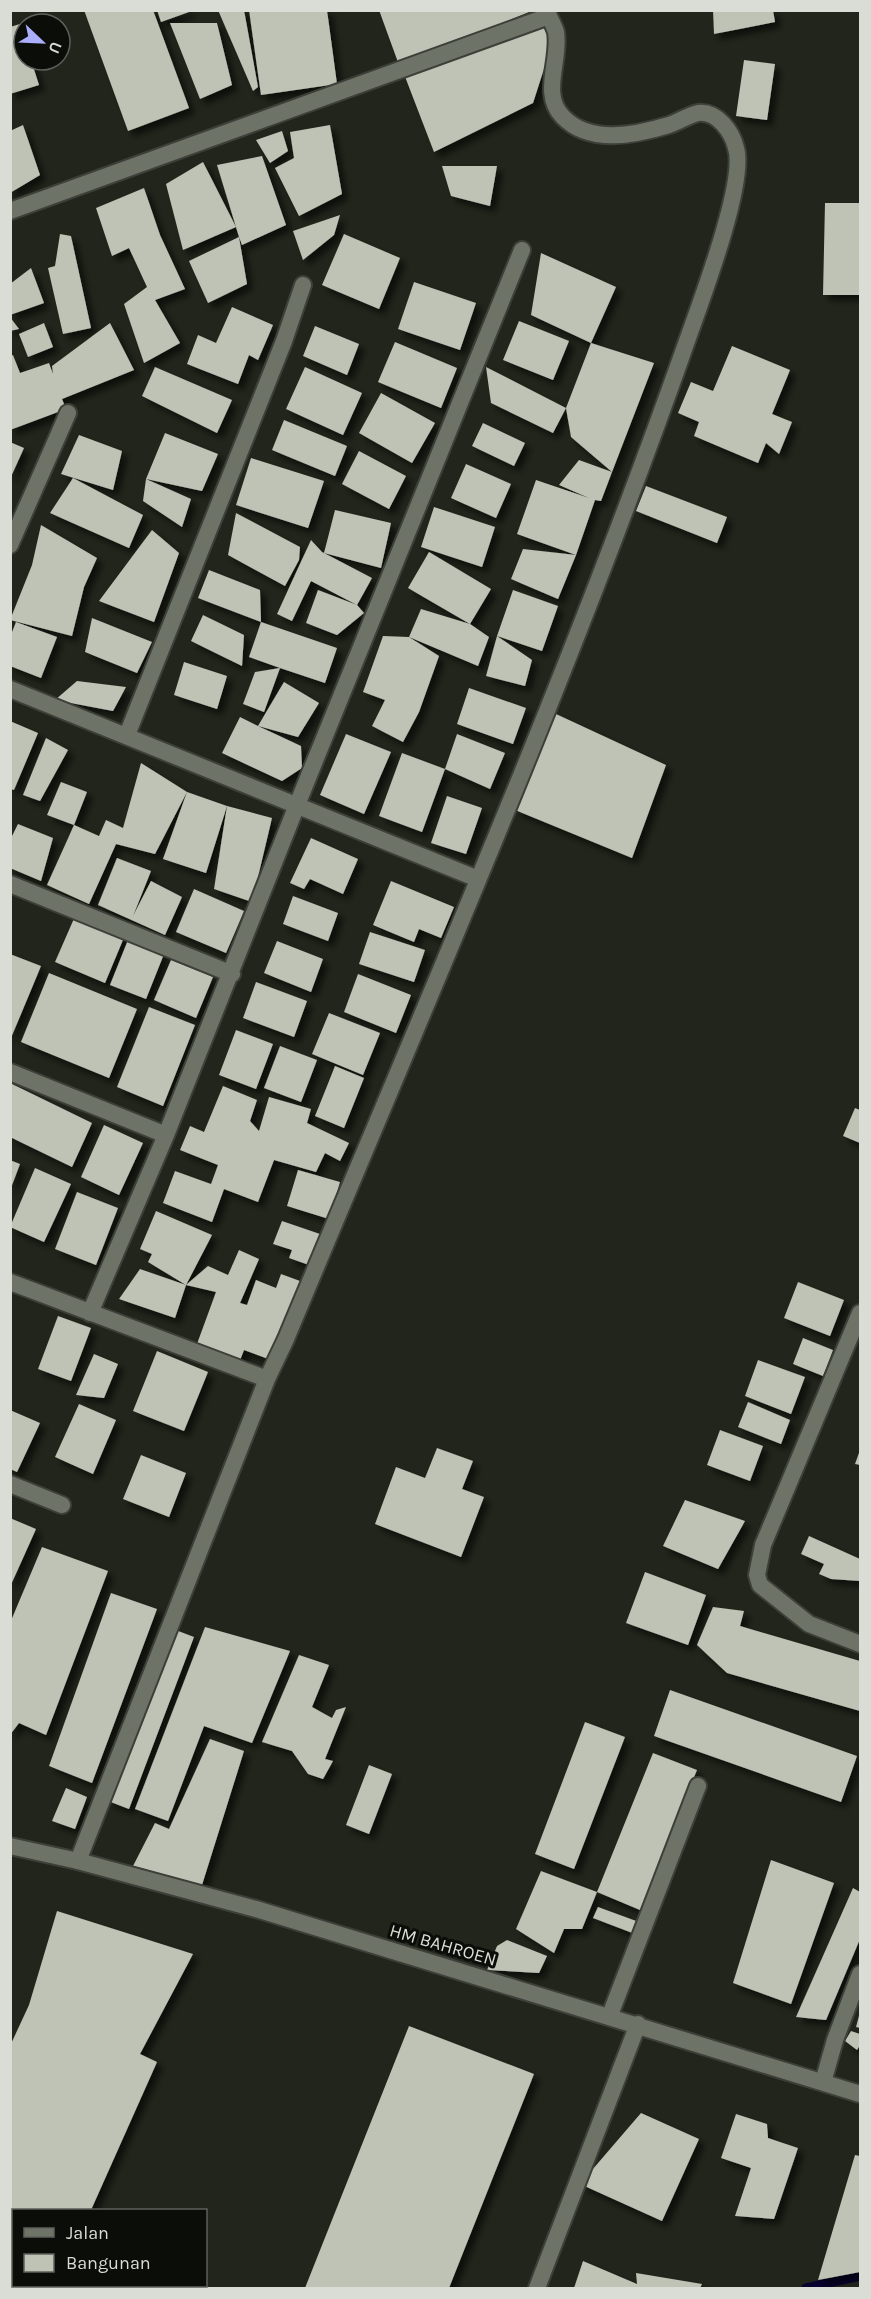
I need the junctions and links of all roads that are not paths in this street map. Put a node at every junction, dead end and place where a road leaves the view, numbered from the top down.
1 (548, 13) edge
2 (10, 211) edge
3 (522, 250) dead end
4 (303, 285) dead end
5 (68, 413) dead end
6 (10, 545) edge
7 (10, 689) edge
8 (127, 735) junction
9 (297, 805) junction
10 (478, 879) junction
11 (10, 884) edge
12 (232, 974) junction
13 (10, 1071) edge
14 (166, 1135) junction
15 (10, 1282) edge
16 (861, 1313) edge
17 (90, 1314) junction
18 (267, 1379) junction
19 (10, 1484) edge
20 (62, 1505) dead end
21 (861, 1644) edge
22 (698, 1786) dead end
23 (10, 1846) edge
24 (78, 1861) junction
25 (861, 1974) edge
26 (610, 2015) junction
27 (638, 2024) junction
28 (824, 2082) junction
29 (860, 2091) edge
30 (537, 2289) edge

1 - 2 street
1 - 10 street
3 - 9 street
4 - 8 street
5 - 6 street
7 - 8 street
8 - 9 street
9 - 10 street
9 - 12 street
10 - 18 street
11 - 12 street
12 - 14 street
13 - 14 street
14 - 17 street
15 - 17 street
16 - 21 street
17 - 18 street
18 - 24 street
19 - 20 street
22 - 26 street
23 - 24 street, HM BAHROEN
24 - 26 street, HM BAHROEN
25 - 28 street
26 - 27 street, HM BAHROEN
27 - 28 street, HM BAHROEN
27 - 30 street
28 - 29 street, HM BAHROEN

